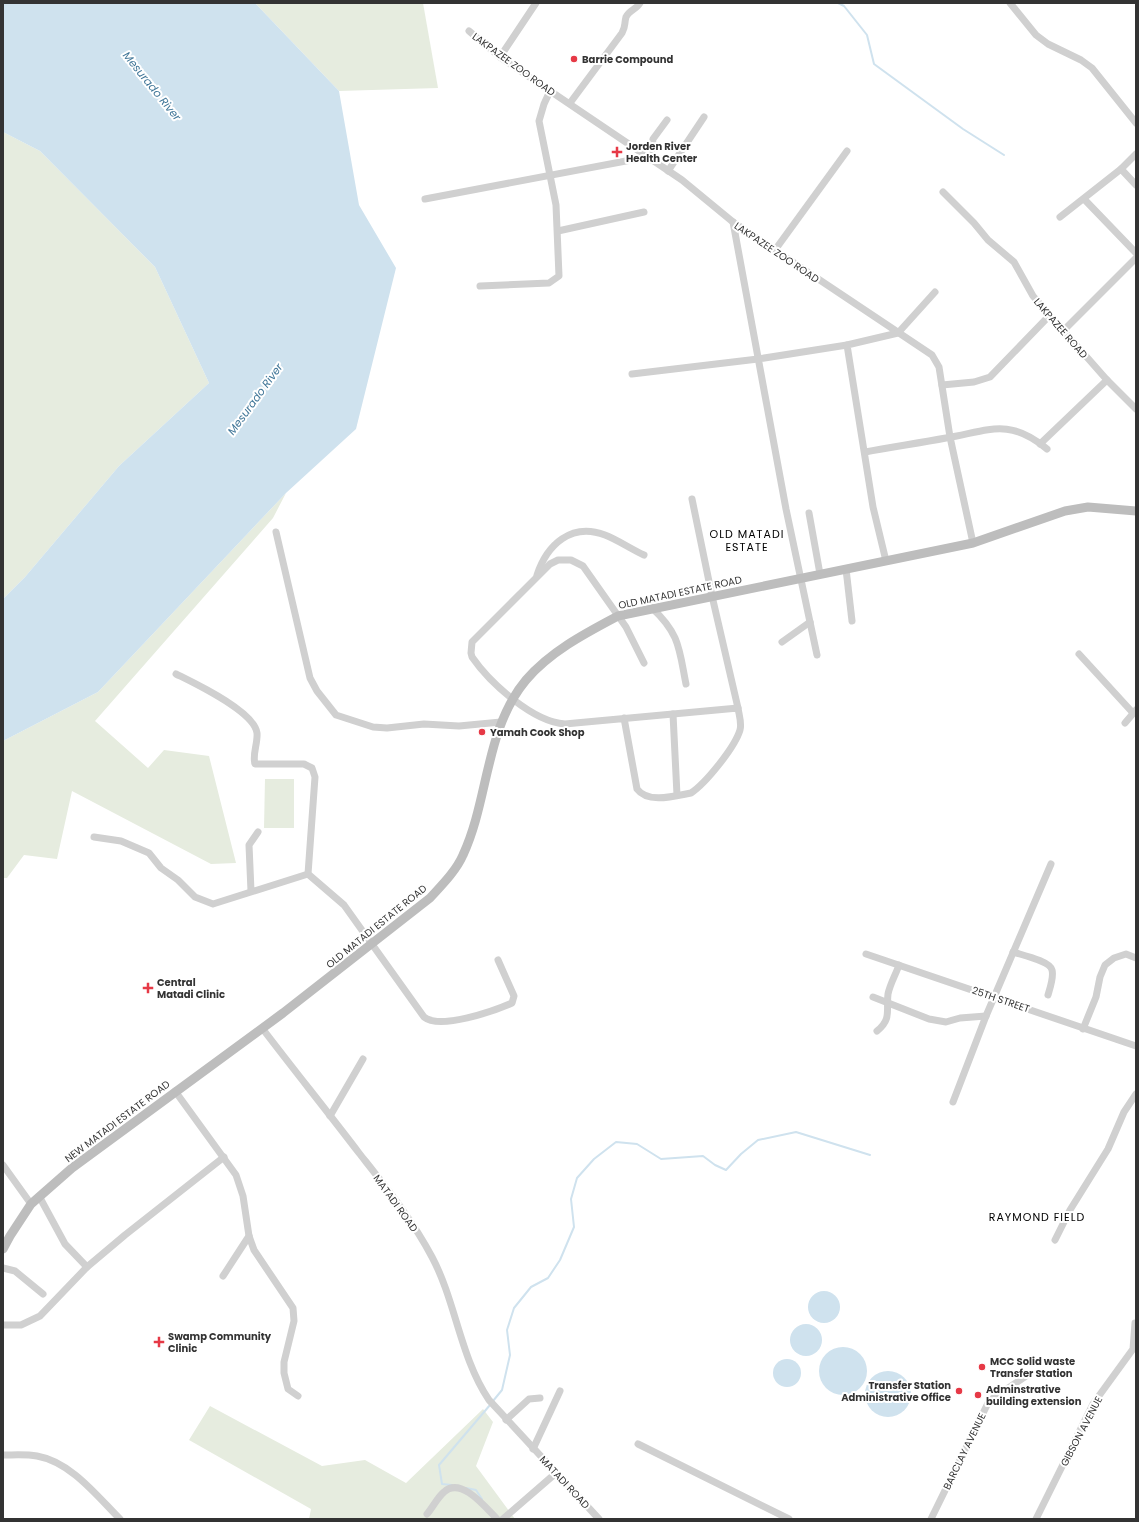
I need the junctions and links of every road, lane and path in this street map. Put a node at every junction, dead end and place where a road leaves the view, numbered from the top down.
1 (536, 3) edge
2 (640, 3) edge
3 (1010, 3) edge
4 (469, 31) dead end
5 (500, 56) junction
6 (550, 91) junction
7 (570, 103) junction
8 (704, 117) dead end
9 (666, 120) dead end
10 (1136, 123) edge
11 (847, 151) dead end
12 (1136, 154) edge
13 (648, 158) junction
14 (1121, 168) junction
15 (668, 171) junction
16 (551, 175) junction
17 (1136, 185) edge
18 (943, 192) dead end
19 (425, 199) dead end
20 (1084, 199) junction
21 (644, 212) dead end
22 (1060, 217) dead end
23 (733, 222) junction
24 (558, 231) junction
25 (775, 250) junction
26 (1136, 253) edge
27 (1136, 258) edge
28 (480, 286) dead end
29 (935, 292) dead end
30 (1049, 316) junction
31 (1063, 331) junction
32 (898, 333) junction
33 (847, 345) junction
34 (758, 359) junction
35 (632, 374) dead end
36 (1107, 380) junction
37 (942, 385) junction
38 (1136, 409) edge
39 (950, 437) junction
40 (1040, 444) junction
41 (1047, 450) dead end
42 (864, 452) junction
43 (692, 499) dead end
44 (1136, 511) edge
45 (809, 513) dead end
46 (276, 532) dead end
47 (974, 543) junction
48 (644, 555) dead end
49 (886, 561) junction
50 (846, 569) junction
51 (820, 574) junction
52 (536, 578) junction
53 (800, 580) junction
54 (712, 596) junction
55 (652, 608) junction
56 (618, 616) junction
57 (852, 621) dead end
58 (810, 622) junction
59 (782, 642) dead end
60 (1079, 654) dead end
61 (817, 655) dead end
62 (644, 663) dead end
63 (176, 674) dead end
64 (686, 684) dead end
65 (512, 700) junction
66 (738, 708) junction
67 (1134, 712) edge
68 (673, 714) junction
69 (624, 718) junction
70 (501, 722) junction
71 (1126, 723) dead end
72 (677, 796) junction
73 (258, 832) dead end
74 (94, 837) dead end
75 (1051, 864) dead end
76 (308, 874) junction
77 (251, 891) junction
78 (371, 945) junction
79 (1013, 952) junction
80 (866, 954) dead end
81 (1136, 958) edge
82 (498, 960) dead end
83 (899, 965) junction
84 (1048, 995) dead end
85 (873, 997) dead end
86 (995, 997) junction
87 (888, 1004) junction
88 (986, 1016) junction
89 (262, 1028) junction
90 (1083, 1029) junction
91 (877, 1031) dead end
92 (1136, 1046) edge
93 (363, 1059) dead end
94 (175, 1091) junction
95 (1136, 1094) edge
96 (953, 1102) dead end
97 (330, 1116) junction
98 (224, 1157) junction
99 (3, 1165) edge
100 (39, 1196) junction
101 (31, 1204) junction
102 (249, 1236) junction
103 (1055, 1240) dead end
104 (3, 1249) edge
105 (87, 1267) junction
106 (3, 1268) edge
107 (223, 1276) dead end
108 (43, 1294) dead end
109 (1135, 1323) edge
110 (3, 1325) edge
111 (1026, 1376) dead end
112 (560, 1391) dead end
113 (298, 1396) dead end
114 (540, 1398) dead end
115 (506, 1420) junction
116 (638, 1444) dead end
117 (533, 1449) junction
118 (3, 1455) edge
119 (556, 1473) junction
120 (427, 1514) dead end
121 (120, 1519) edge
122 (497, 1519) edge
123 (504, 1519) edge
124 (599, 1519) edge
125 (789, 1519) edge
126 (931, 1519) edge
127 (1036, 1519) edge

1 - 5 street
2 - 7 street
3 - 10 street
4 - 5 street, LAKPAZEE ZOO ROAD
5 - 6 street, LAKPAZEE ZOO ROAD
6 - 7 street, LAKPAZEE ZOO ROAD
6 - 16 street
7 - 13 street, LAKPAZEE ZOO ROAD
8 - 15 street
9 - 13 street
11 - 25 street
12 - 14 street
13 - 15 street, LAKPAZEE ZOO ROAD
13 - 16 street
14 - 17 street
14 - 20 street
15 - 23 street, LAKPAZEE ZOO ROAD
16 - 19 street
16 - 24 street
18 - 30 street, LAKPAZEE ROAD
20 - 22 street
20 - 26 street
21 - 24 street
23 - 25 street, LAKPAZEE ZOO ROAD
23 - 34 street
24 - 28 street
25 - 32 street, LAKPAZEE ZOO ROAD
27 - 31 street
29 - 32 street
30 - 31 street, LAKPAZEE ROAD
30 - 37 street
31 - 36 street, LAKPAZEE ROAD
32 - 33 street
32 - 37 street, LAKPAZEE ZOO ROAD
33 - 34 street
33 - 42 street
34 - 35 street
34 - 53 street
36 - 38 street, LAKPAZEE ROAD
36 - 40 street
37 - 39 street, LAKPAZEE ZOO ROAD
39 - 40 street
39 - 42 street
39 - 47 street, LAKPAZEE ZOO ROAD
40 - 41 street
42 - 49 street
43 - 54 street
44 - 47 street, OLD MATADI ESTATE ROAD
45 - 51 street
46 - 70 street
47 - 49 street, OLD MATADI ESTATE ROAD
48 - 52 street
49 - 50 street, OLD MATADI ESTATE ROAD
50 - 51 street, OLD MATADI ESTATE ROAD
50 - 57 street
51 - 53 street, OLD MATADI ESTATE ROAD
52 - 56 street
52 - 65 street
53 - 54 street, OLD MATADI ESTATE ROAD
53 - 58 street
54 - 55 street, OLD MATADI ESTATE ROAD
54 - 66 street
55 - 56 street, OLD MATADI ESTATE ROAD
55 - 64 street
56 - 62 street
56 - 65 street, OLD MATADI ESTATE ROAD
58 - 59 street
58 - 61 street
60 - 67 street
63 - 76 street
65 - 69 street
65 - 70 street, OLD MATADI ESTATE ROAD
66 - 68 street
66 - 72 street
67 - 71 street
68 - 69 street
68 - 72 street
69 - 72 street
70 - 78 street, OLD MATADI ESTATE ROAD
73 - 77 street
74 - 77 street
75 - 79 street
76 - 77 street
76 - 78 street
78 - 82 street
78 - 89 street, OLD MATADI ESTATE ROAD
79 - 84 street
79 - 86 street
80 - 83 street, 25TH STREET
81 - 90 street
83 - 86 street, 25TH STREET
83 - 87 street
85 - 87 street
86 - 88 street
86 - 90 street, 25TH STREET
87 - 88 street
87 - 91 street
88 - 96 street
89 - 94 street, NEW MATADI ESTATE ROAD
89 - 97 street, MATADI ROAD
90 - 92 street, 25TH STREET
93 - 97 street
94 - 98 street
94 - 100 street, NEW MATADI ESTATE ROAD
95 - 103 street
97 - 115 street, MATADI ROAD
98 - 102 street
98 - 105 street
99 - 101 street
100 - 101 street, NEW MATADI ESTATE ROAD
100 - 105 street
101 - 104 street, NEW MATADI ESTATE ROAD
102 - 107 street
102 - 113 street
105 - 110 street
106 - 108 street
109 - 127 street, GIBSON AVENUE
111 - 126 street, BARCLAY AVENUE
112 - 117 street
114 - 115 street
115 - 117 street, MATADI ROAD
116 - 125 street
117 - 119 street, MATADI ROAD
118 - 121 street
119 - 123 street
119 - 124 street, MATADI ROAD
120 - 122 street

